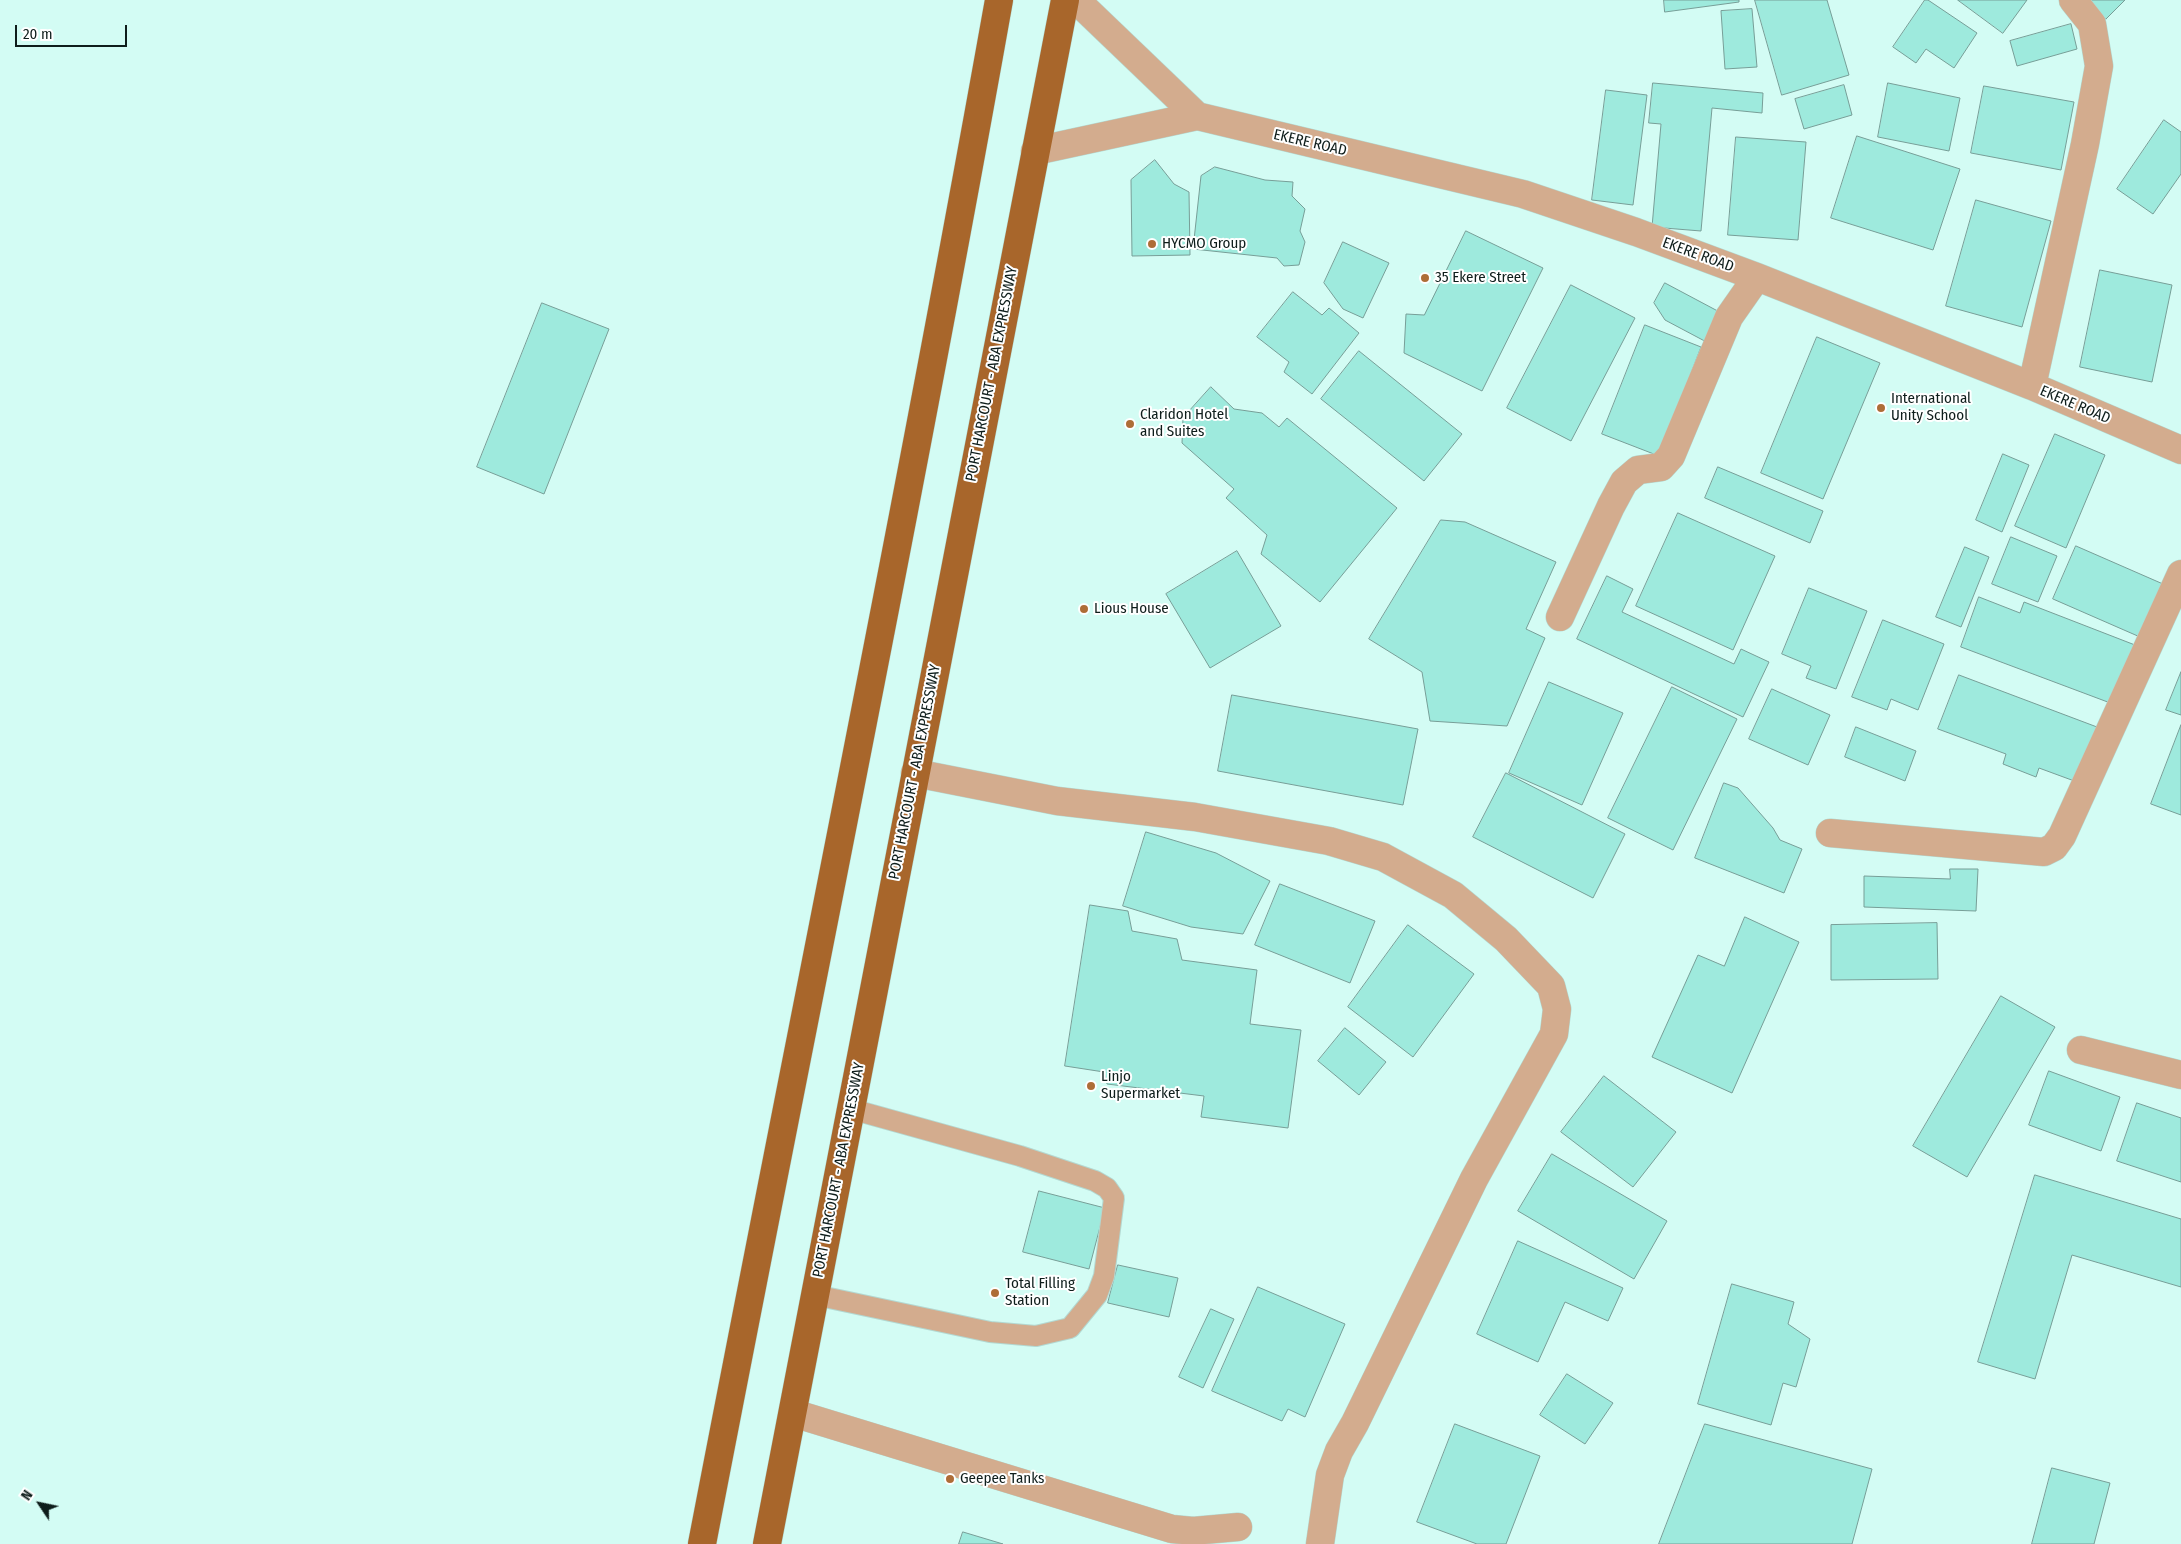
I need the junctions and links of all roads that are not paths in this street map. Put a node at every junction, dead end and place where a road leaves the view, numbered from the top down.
1 (999, 0) edge
2 (1065, 0) edge
3 (1076, 0) edge
4 (2073, 0) edge
5 (1197, 116) junction
6 (1035, 151) junction
7 (1757, 277) junction
8 (2032, 386) junction
9 (2181, 450) edge
10 (2181, 574) edge
11 (1560, 617) dead end
12 (915, 773) junction
13 (1830, 833) dead end
14 (2081, 1050) dead end
15 (2181, 1075) edge
16 (850, 1109) junction
17 (815, 1295) junction
18 (793, 1413) junction
19 (1238, 1527) dead end
20 (702, 1544) edge
21 (768, 1544) edge
22 (1320, 1544) edge

1 - 20 highway
2 - 6 highway, PORT HARCOURT - ABA EXPRESSWAY
3 - 5 street
4 - 8 street
5 - 6 street, EKERE ROAD
5 - 7 street, EKERE ROAD
6 - 12 highway, PORT HARCOURT - ABA EXPRESSWAY
7 - 8 street, EKERE ROAD
7 - 11 street
8 - 9 street, EKERE ROAD
10 - 13 street
12 - 16 highway, PORT HARCOURT - ABA EXPRESSWAY
12 - 22 street
14 - 15 street
16 - 17 highway, PORT HARCOURT - ABA EXPRESSWAY
16 - 17 lane
17 - 18 highway, PORT HARCOURT - ABA EXPRESSWAY
18 - 19 street
18 - 21 highway, PORT HARCOURT - ABA EXPRESSWAY

